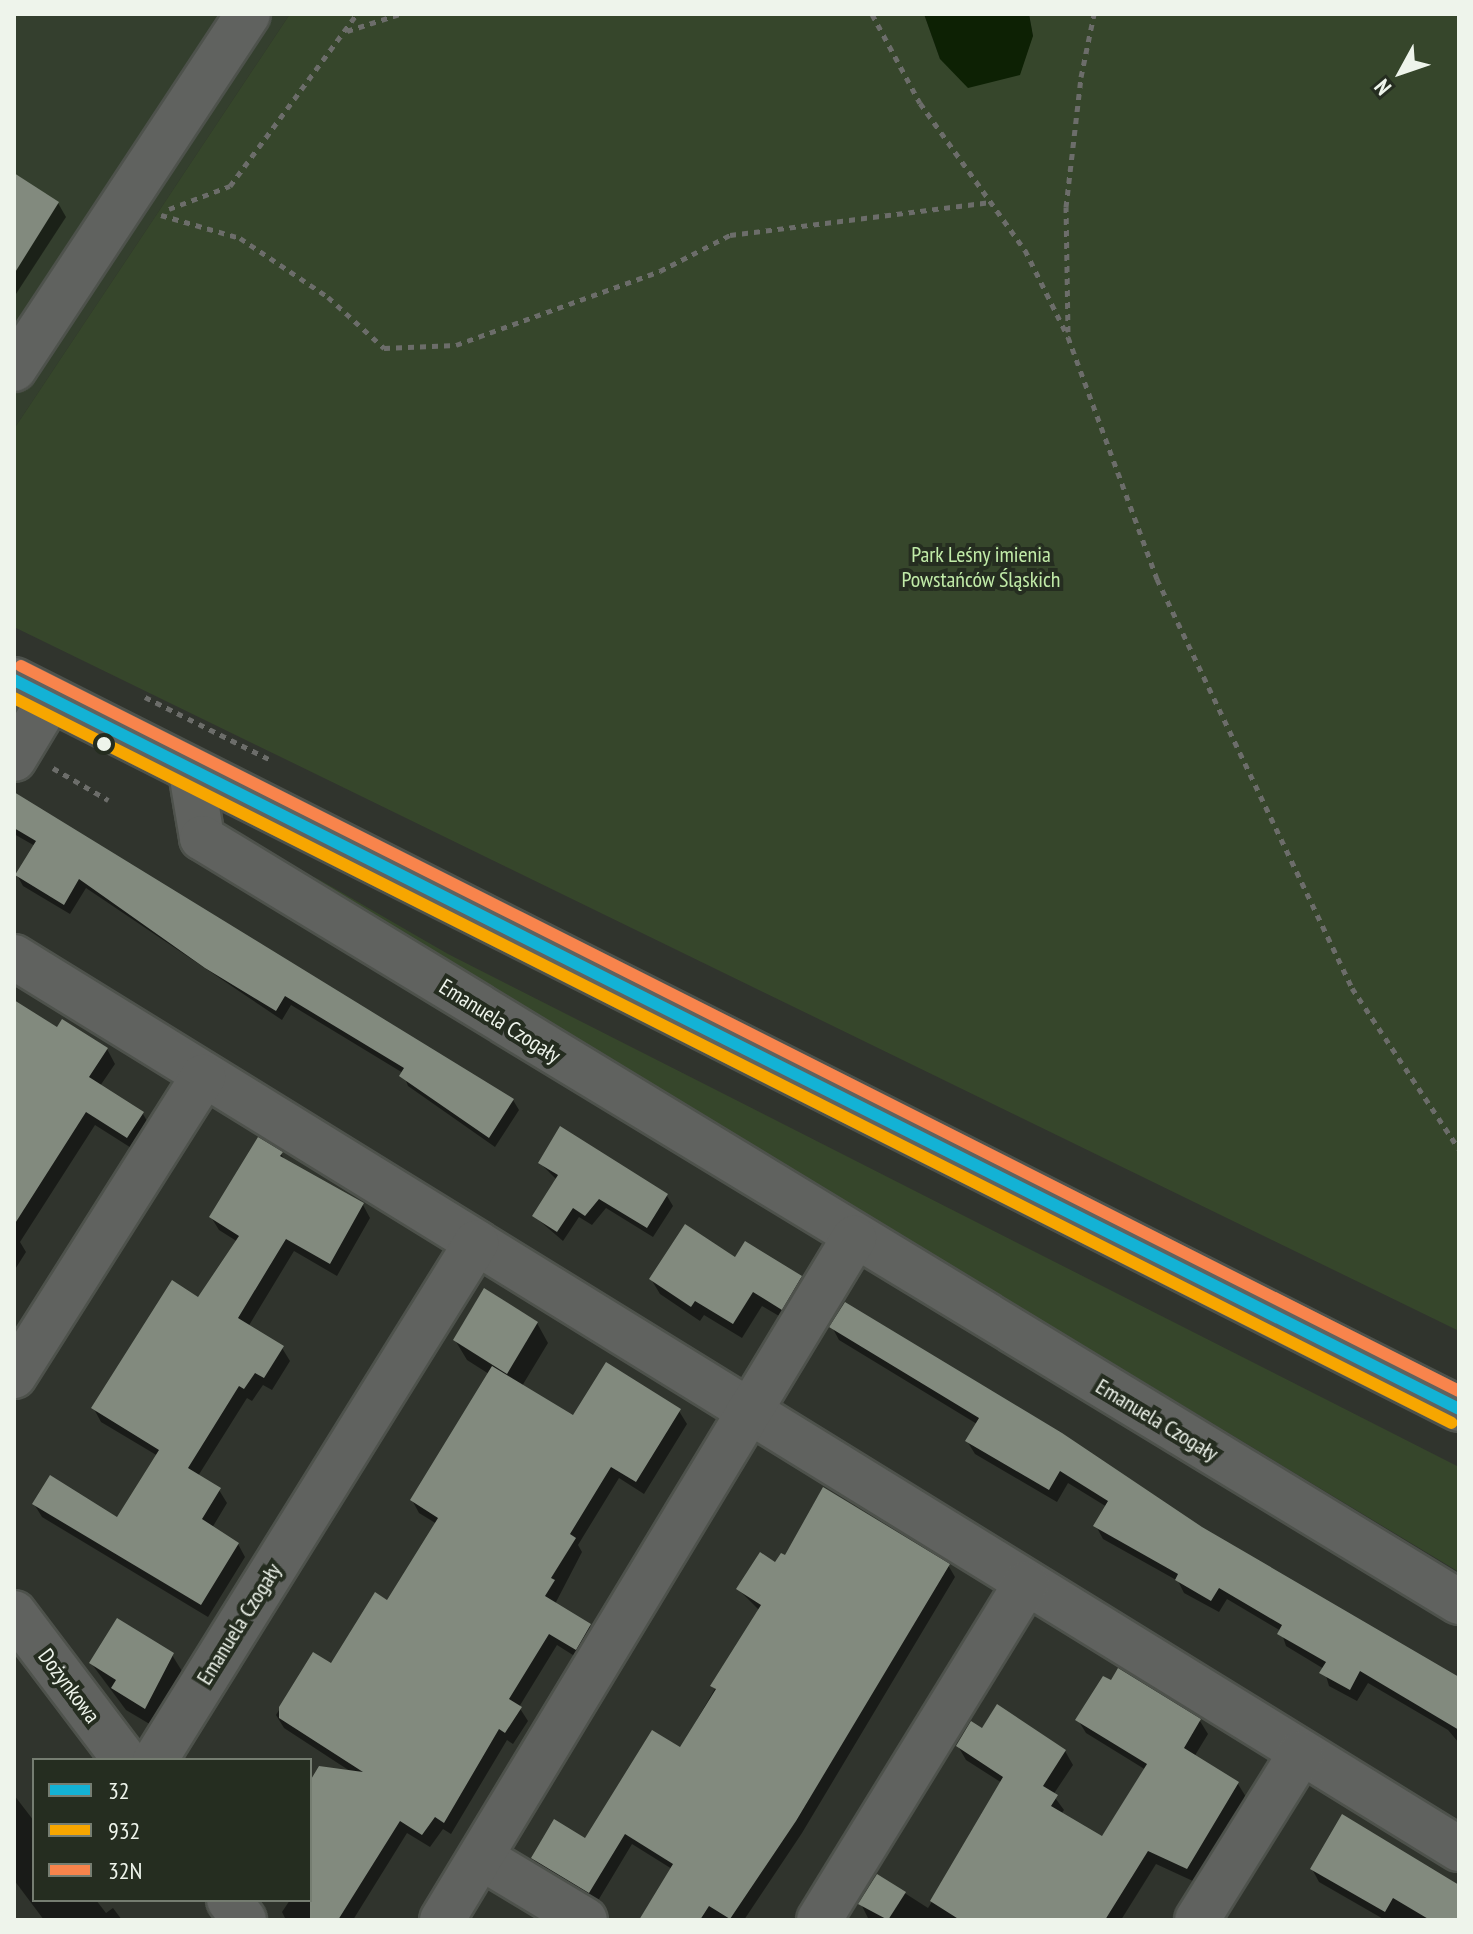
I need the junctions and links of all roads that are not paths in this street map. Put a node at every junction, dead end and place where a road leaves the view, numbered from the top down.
1 (248, 14) edge
2 (14, 369) edge
3 (32, 690) edge
4 (29, 761) edge
5 (191, 772) junction
6 (14, 957) edge
7 (203, 1077) junction
8 (854, 1238) junction
9 (476, 1243) junction
10 (14, 1376) edge
11 (1459, 1409) edge
12 (748, 1413) junction
13 (1026, 1584) junction
14 (1459, 1602) edge
15 (14, 1613) edge
16 (1301, 1753) junction
17 (123, 1758) edge
18 (156, 1758) edge
19 (1459, 1849) edge
20 (482, 1858) junction
21 (230, 1902) edge
22 (244, 1920) edge
23 (442, 1920) edge
24 (585, 1920) edge
25 (819, 1920) edge
26 (1197, 1920) edge

1 - 2 street
3 - 4 street
3 - 5 street
5 - 8 street, Emanuela Czogały
5 - 11 street
6 - 7 street
7 - 9 street
7 - 10 street
8 - 12 street
8 - 14 street, Emanuela Czogały
9 - 12 street
9 - 18 street, Emanuela Czogały
12 - 13 street
12 - 20 street
13 - 16 street
13 - 25 street
15 - 17 street, Dożynkowa
16 - 19 street
16 - 26 street
20 - 23 street
20 - 24 street
21 - 22 street

